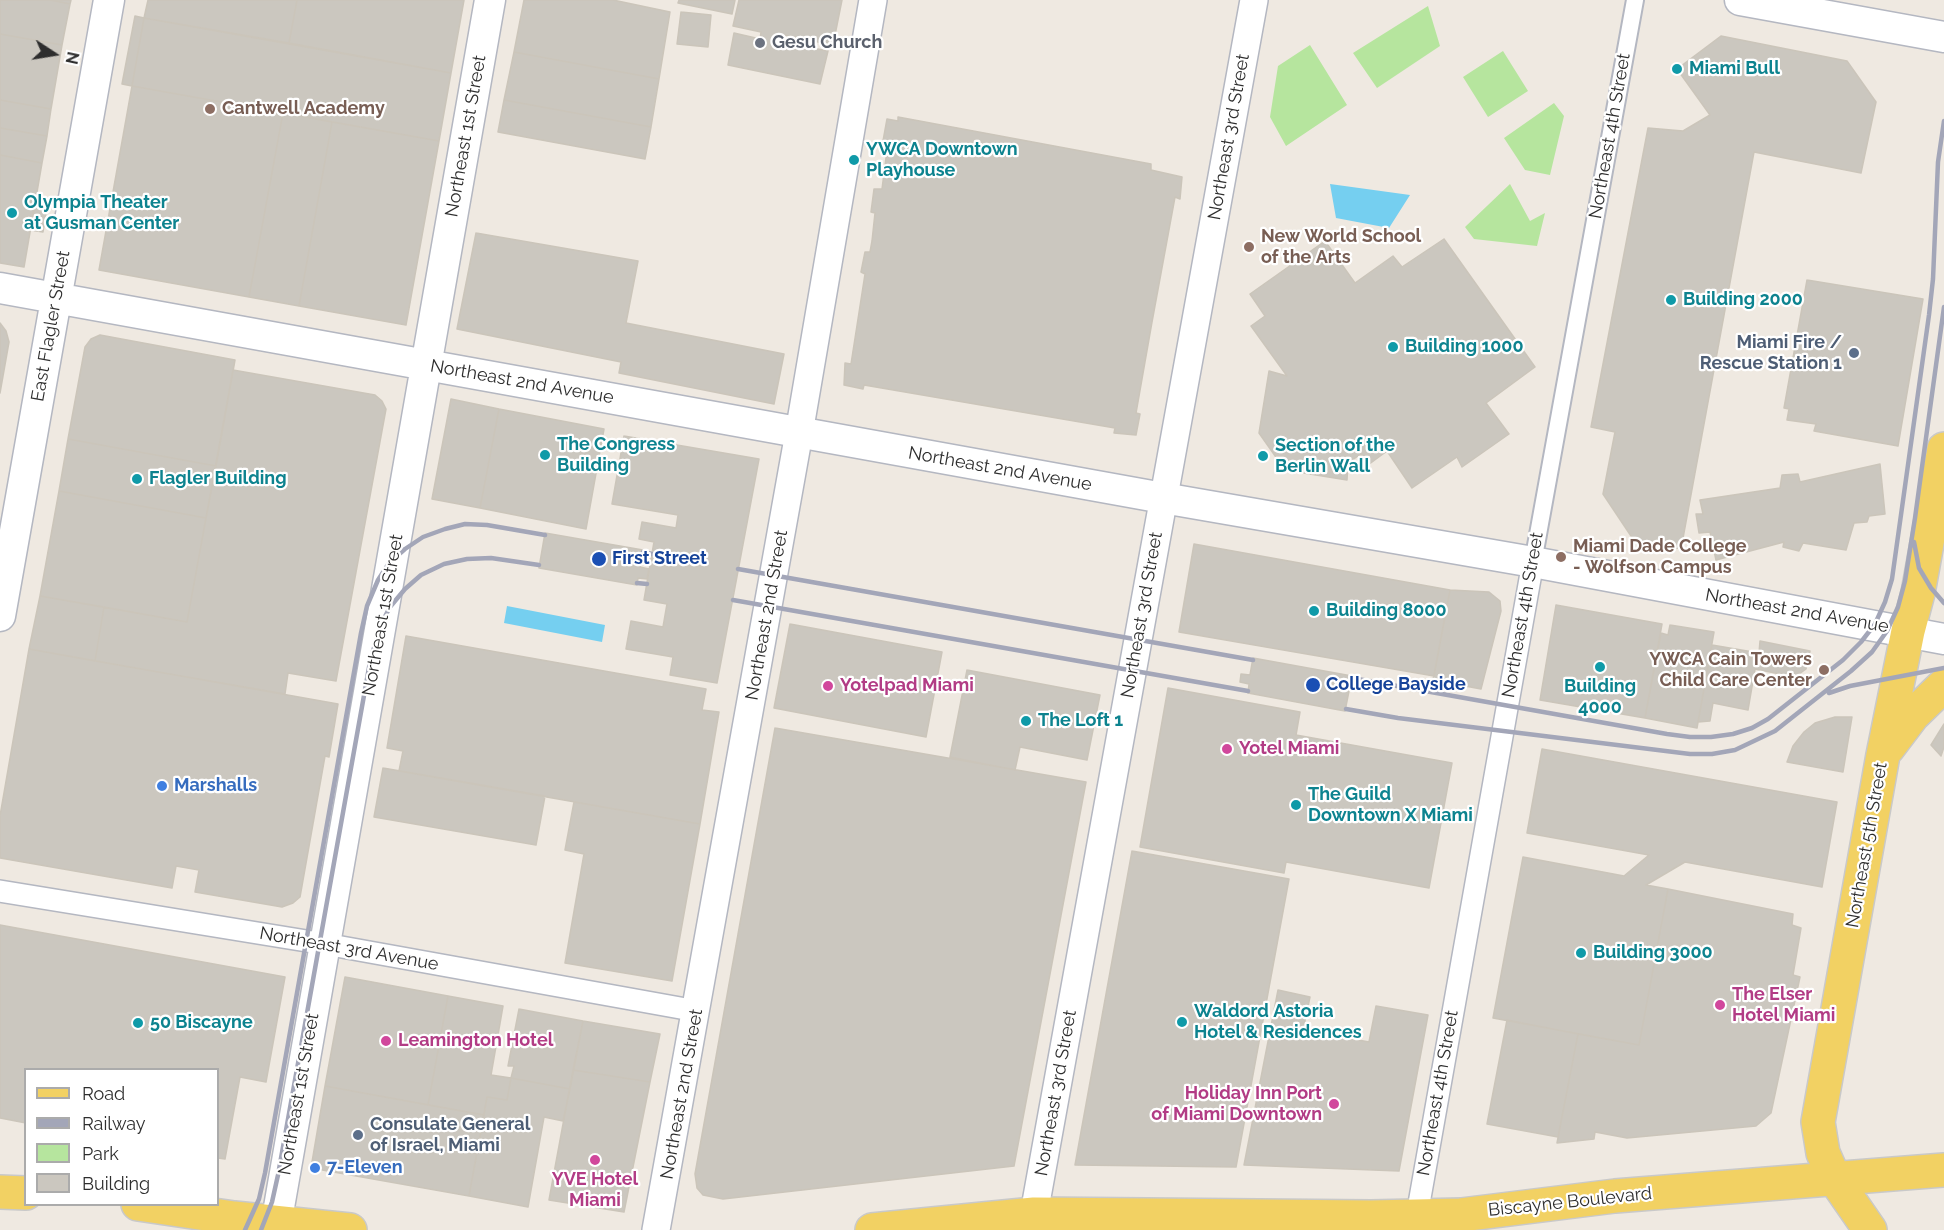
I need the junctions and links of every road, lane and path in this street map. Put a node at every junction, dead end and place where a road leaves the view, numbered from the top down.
1 (109, 0) edge
2 (490, 0) edge
3 (873, 0) edge
4 (1254, 0) edge
5 (1635, 0) edge
6 (1740, 0) edge
7 (1944, 37) edge
8 (0, 288) edge
9 (56, 298) junction
10 (426, 365) junction
11 (799, 433) junction
12 (1944, 448) edge
13 (1163, 498) junction
14 (1533, 562) junction
15 (0, 616) edge
16 (1908, 631) junction
17 (1944, 639) edge
18 (1944, 685) edge
19 (1883, 755) junction
20 (0, 891) edge
21 (325, 944) junction
22 (697, 1011) junction
23 (1944, 1170) edge
24 (1834, 1178) junction
25 (0, 1192) edge
26 (24, 1193) edge
27 (150, 1206) edge
28 (1032, 1222) edge
29 (1416, 1223) edge
30 (275, 1226) edge
31 (350, 1230) edge
32 (656, 1230) edge
33 (872, 1230) edge
34 (1870, 1230) edge

1 - 9 main road, East Flagler Street
2 - 10 main road, Northeast 1st Street
3 - 11 street, Northeast 2nd Street
4 - 13 street, Northeast 3rd Street
5 - 14 street, Northeast 4th Street
6 - 7 main road
8 - 9 main road, Northeast 2nd Avenue
9 - 10 main road, Northeast 2nd Avenue
9 - 15 main road, East Flagler Street
10 - 11 main road, Northeast 2nd Avenue
10 - 21 main road, Northeast 1st Street
11 - 13 main road, Northeast 2nd Avenue
11 - 22 street, Northeast 2nd Street
12 - 16 main road, Northeast 5th Street
13 - 14 main road, Northeast 2nd Avenue
13 - 28 street, Northeast 3rd Street
14 - 16 main road, Northeast 2nd Avenue
14 - 29 street, Northeast 4th Street
16 - 17 main road, Northeast 2nd Avenue
16 - 19 main road, Northeast 5th Street
18 - 19 main road
19 - 24 main road, Northeast 5th Street
20 - 21 street, Northeast 3rd Avenue
21 - 22 street, Northeast 3rd Avenue
21 - 30 main road, Northeast 1st Street
22 - 32 street, Northeast 2nd Street
23 - 24 main road, Biscayne Boulevard
24 - 29 main road, Biscayne Boulevard
24 - 34 main road, Northeast 5th Street
25 - 26 main road
27 - 30 main road
28 - 29 main road, Biscayne Boulevard
28 - 33 main road, Biscayne Boulevard
30 - 31 main road

